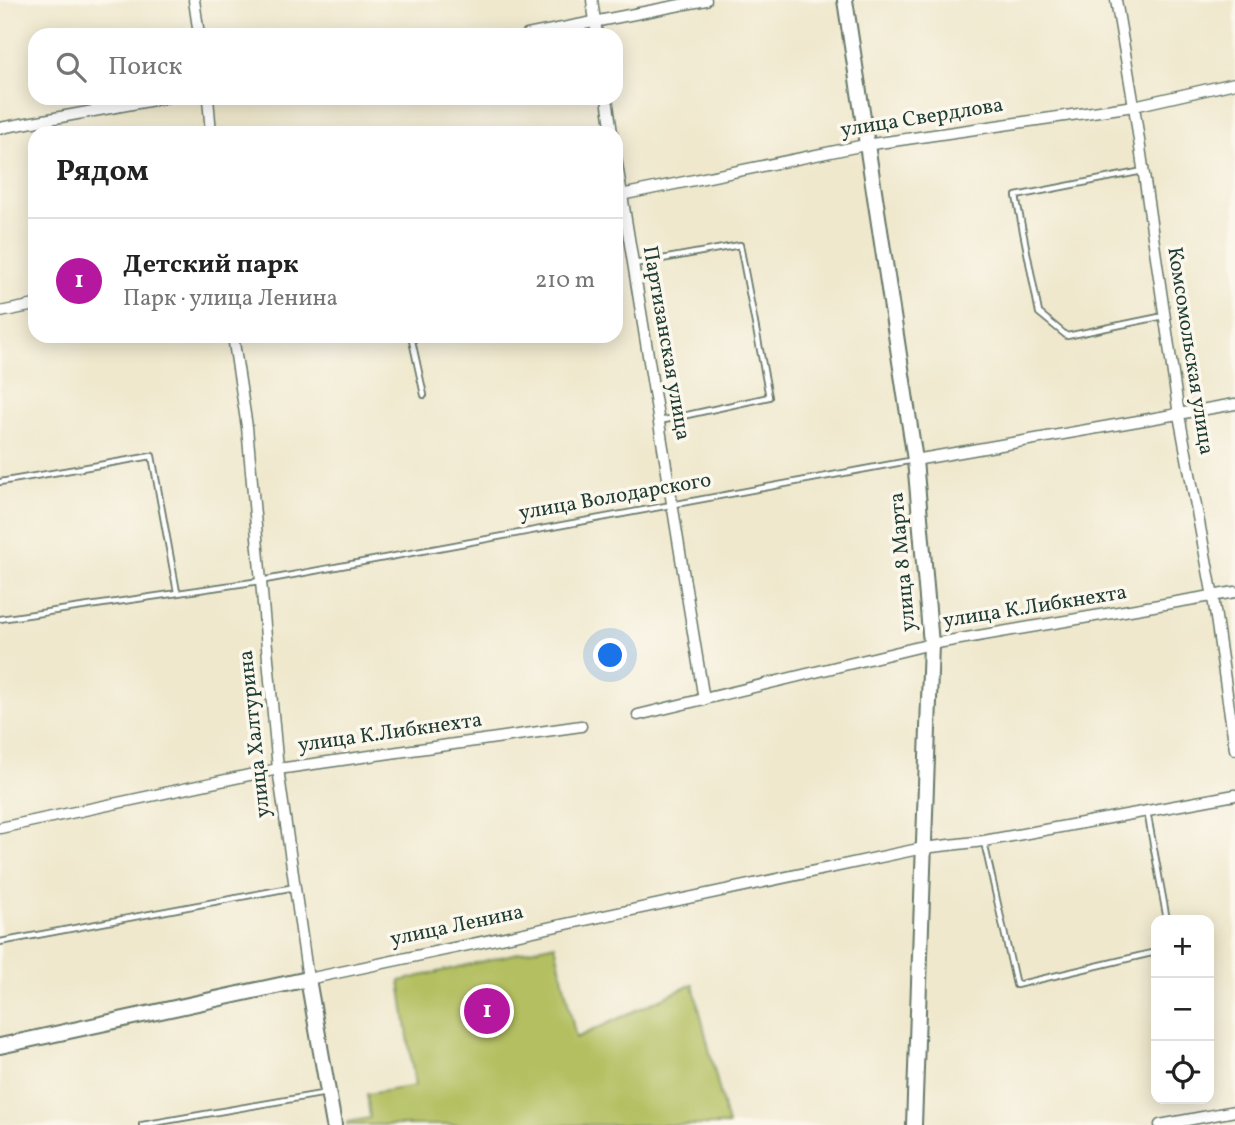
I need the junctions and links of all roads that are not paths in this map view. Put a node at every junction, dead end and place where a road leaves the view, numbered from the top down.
1 (194, 0) edge
2 (592, 0) edge
3 (706, 0) edge
4 (845, 0) edge
5 (1116, 0) edge
6 (595, 23) junction
7 (198, 28) edge
8 (567, 28) edge
9 (596, 28) edge
10 (1235, 83) edge
11 (126, 105) edge
12 (209, 105) edge
13 (608, 105) edge
14 (1134, 106) junction
15 (210, 126) edge
16 (611, 126) edge
17 (0, 128) edge
18 (865, 145) junction
19 (1144, 171) junction
20 (623, 195) edge
21 (623, 215) edge
22 (633, 264) junction
23 (28, 306) edge
24 (0, 312) edge
25 (1165, 316) junction
26 (234, 343) edge
27 (413, 343) edge
28 (424, 395) dead end
29 (1235, 404) edge
30 (1179, 415) junction
31 (660, 421) junction
32 (915, 460) junction
33 (0, 482) edge
34 (674, 506) junction
35 (260, 581) junction
36 (1235, 592) edge
37 (177, 593) junction
38 (1213, 597) junction
39 (0, 620) edge
40 (931, 644) junction
41 (704, 700) junction
42 (638, 715) dead end
43 (581, 726) dead end
44 (1235, 749) edge
45 (278, 769) junction
46 (1235, 795) edge
47 (1146, 810) junction
48 (0, 828) edge
49 (984, 841) junction
50 (923, 848) junction
51 (295, 887) junction
52 (1166, 915) edge
53 (0, 942) edge
54 (1151, 953) edge
55 (308, 979) junction
56 (0, 1046) edge
57 (328, 1093) junction
58 (1235, 1111) edge
59 (142, 1125) edge
60 (334, 1125) edge
61 (914, 1125) edge
62 (1160, 1125) edge

1 - 7 street
2 - 6 street
3 - 6 street
4 - 18 main road, улица 8 Марта
5 - 14 street, Комсомольская улица
6 - 8 street
6 - 9 street
10 - 14 street, улица Свердлова
11 - 17 street
12 - 15 street
13 - 16 street
14 - 18 street, улица Свердлова
14 - 19 street, Комсомольская улица
18 - 20 street, улица Свердлова
18 - 32 main road, улица 8 Марта
19 - 25 street, Комсомольская улица
19 - 25 lane
21 - 22 street, Партизанская улица
22 - 31 street, Партизанская улица
22 - 31 lane
23 - 24 street
25 - 30 street, Комсомольская улица
26 - 35 street, улица Халтурина
27 - 28 lane
29 - 30 street, улица Володарского
30 - 32 street, улица Володарского
30 - 38 street, Комсомольская улица
31 - 34 street, Партизанская улица
32 - 34 lane, улица Володарского
32 - 40 main road, улица 8 Марта
33 - 37 lane
34 - 35 lane, улица Володарского
34 - 41 street, Партизанская улица
35 - 37 lane, улица Володарского
35 - 45 street, улица Халтурина
36 - 38 street, улица К.Либкнехта
37 - 39 lane, улица Володарского
38 - 40 street, улица К.Либкнехта
38 - 44 street, Комсомольская улица
40 - 41 street, улица К.Либкнехта
40 - 50 main road, улица 8 Марта
41 - 42 street, улица К.Либкнехта
43 - 45 street, улица К.Либкнехта
45 - 48 street, улица К.Либкнехта
45 - 51 street, улица Халтурина
46 - 47 street, улица Ленина
47 - 49 street, улица Ленина
47 - 52 lane
49 - 50 street, улица Ленина
49 - 54 lane
50 - 55 street, улица Ленина
50 - 61 main road, улица 8 Марта
51 - 53 lane
51 - 55 street, улица Халтурина
55 - 56 main road, улица Ленина
55 - 57 main road, улица Халтурина
57 - 59 lane
57 - 60 main road, улица Халтурина
58 - 62 street

